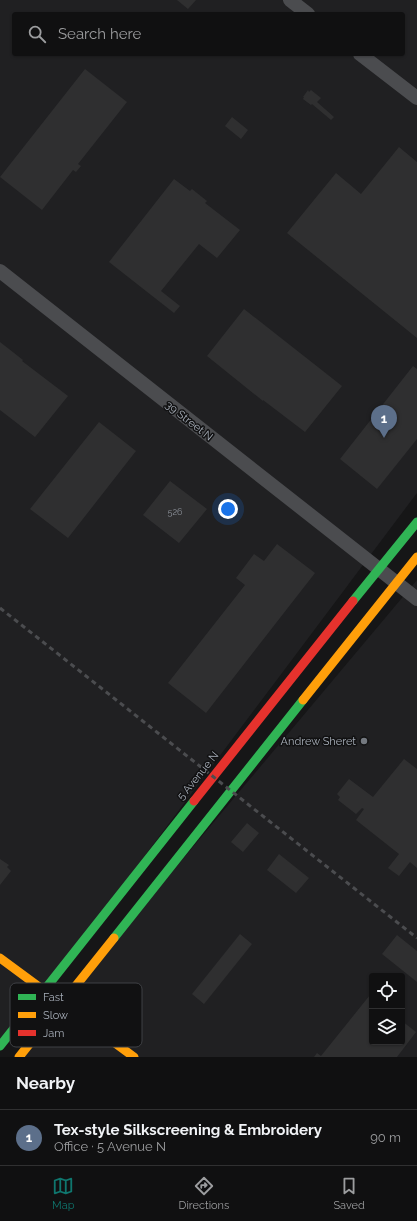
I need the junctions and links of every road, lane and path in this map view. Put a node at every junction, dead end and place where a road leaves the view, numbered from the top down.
1 (290, 0) edge
2 (305, 12) edge
3 (363, 56) edge
4 (417, 98) edge
5 (0, 271) edge
6 (417, 522) edge
7 (417, 557) edge
8 (379, 570) junction
9 (397, 583) junction
10 (417, 599) edge
11 (0, 958) edge
12 (34, 983) edge
13 (50, 983) edge
14 (78, 983) edge
15 (10, 1033) edge
16 (0, 1046) edge
17 (27, 1047) edge
18 (121, 1047) edge
19 (19, 1057) edge
20 (134, 1057) edge

1 - 2 street
3 - 4 street
5 - 8 street, 39 Street N
6 - 8 main road, 5 Avenue N
7 - 9 main road
8 - 9 street, 39 Street N
8 - 13 main road, 5 Avenue N
9 - 10 street
9 - 14 main road
11 - 12 main road
15 - 16 main road, 5 Avenue N
17 - 19 main road
18 - 20 main road

